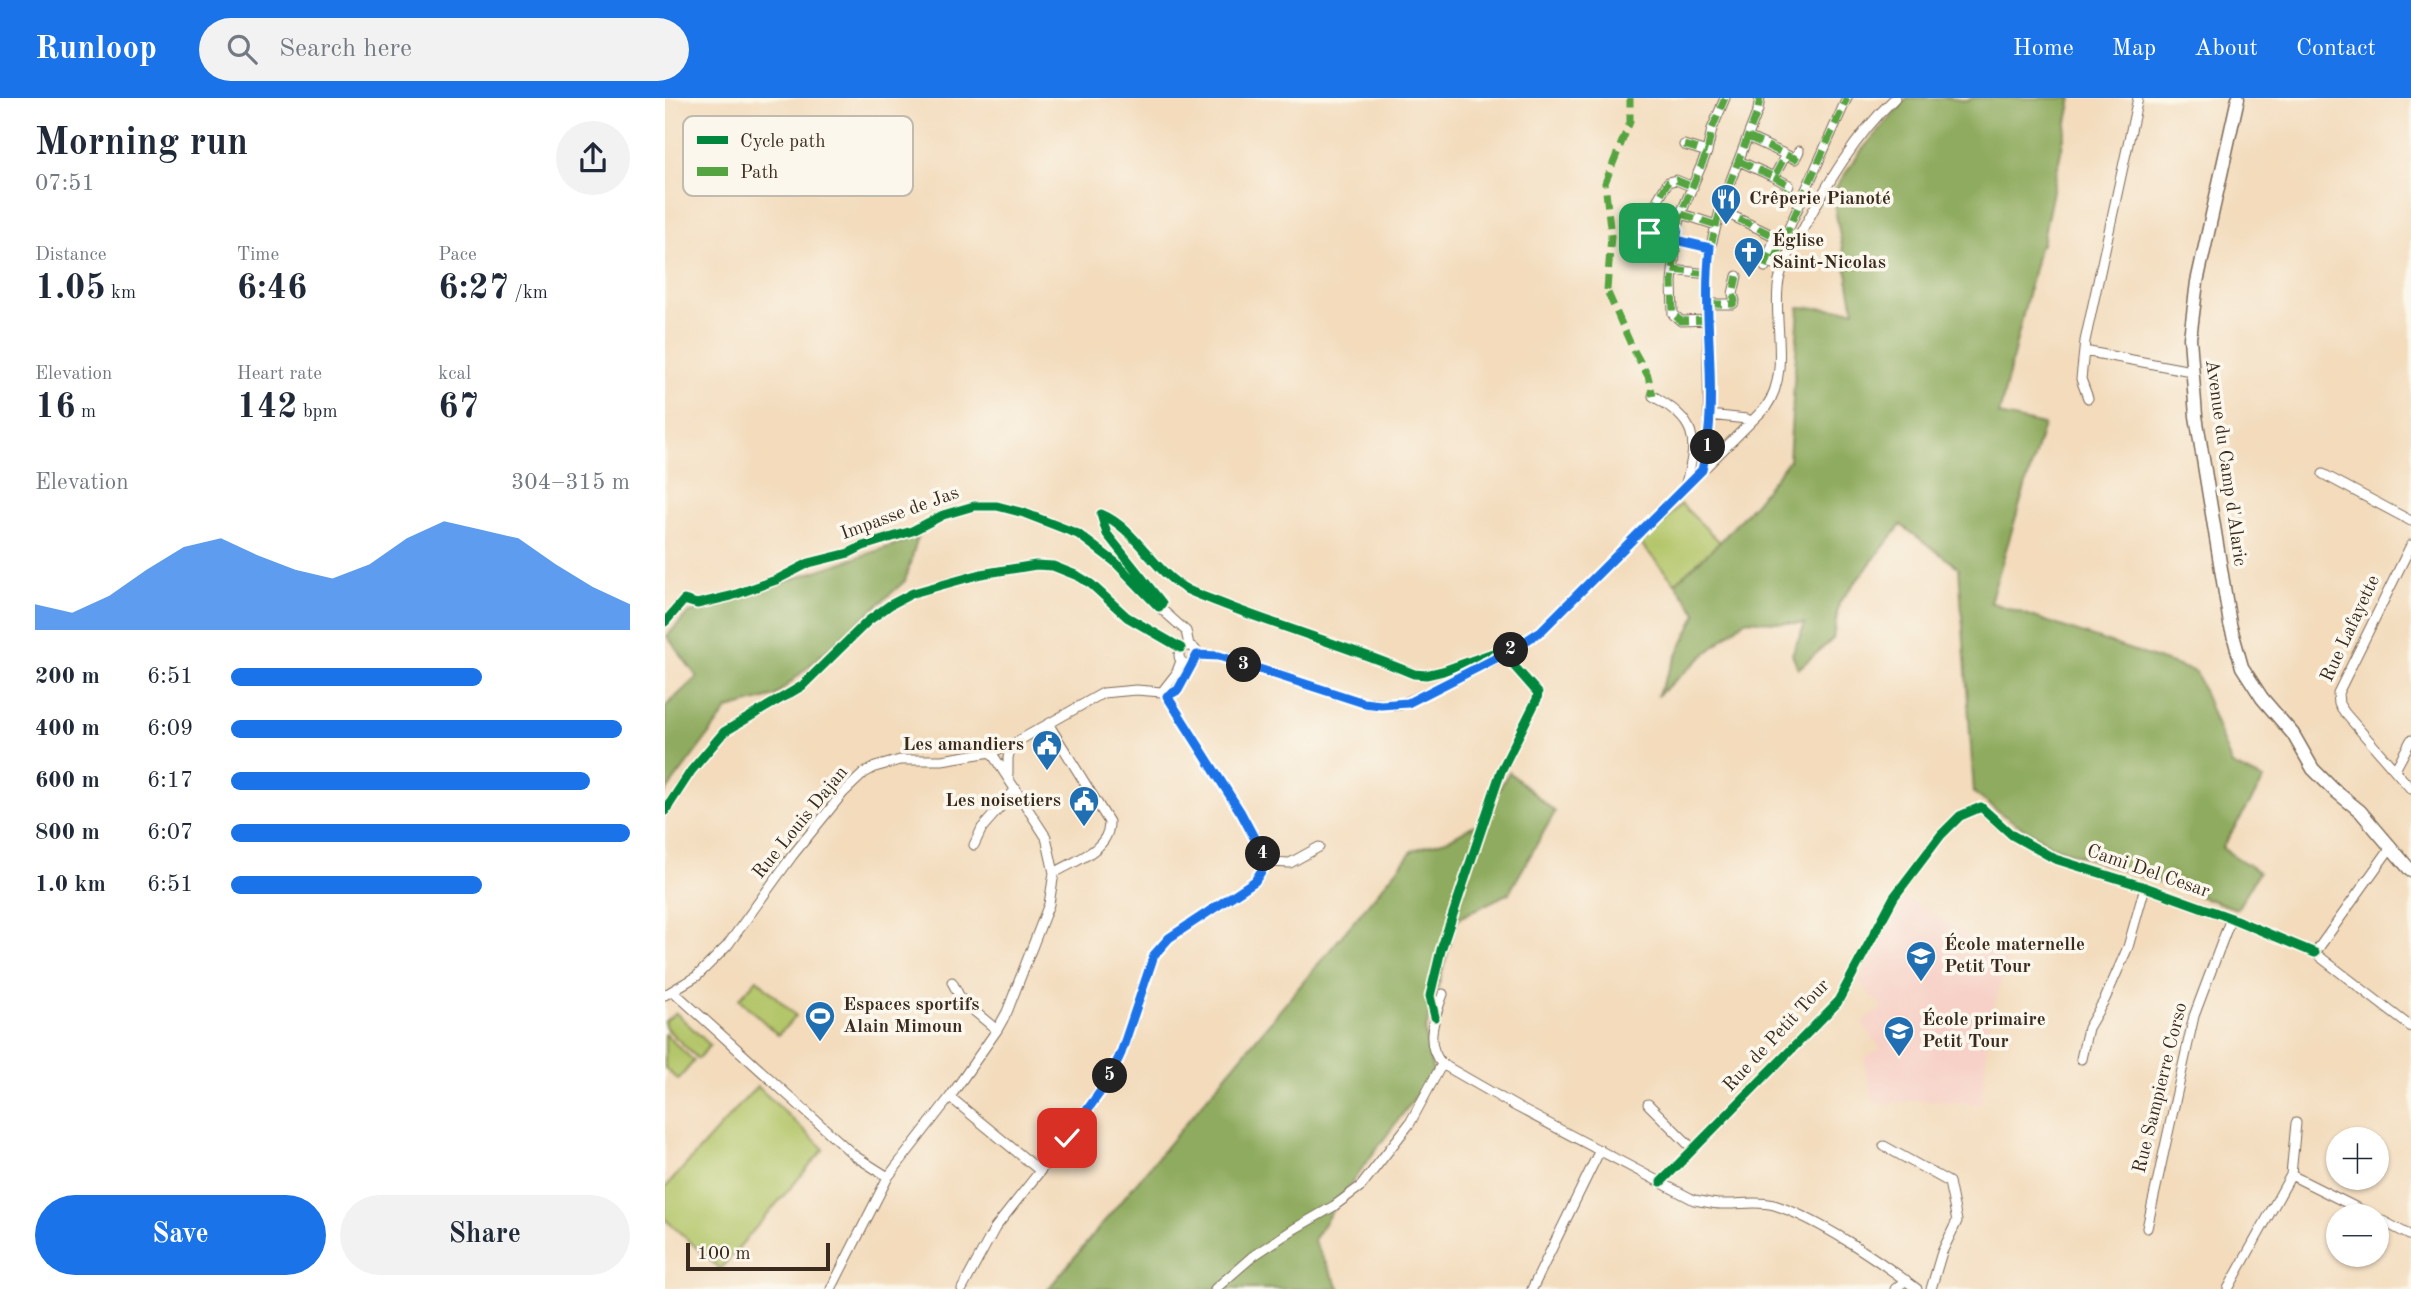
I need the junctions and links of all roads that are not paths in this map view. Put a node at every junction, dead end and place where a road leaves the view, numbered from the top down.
1 (1725, 98) edge
2 (1760, 98) edge
3 (1847, 98) edge
4 (1895, 98) edge
5 (2138, 98) edge
6 (2238, 98) edge
7 (1748, 137) junction
8 (1684, 145) dead end
9 (1799, 151) dead end
10 (1707, 152) junction
11 (1783, 160) dead end
12 (1739, 161) junction
13 (1774, 177) junction
14 (1693, 190) junction
15 (1786, 193) dead end
16 (1720, 205) junction
17 (1682, 214) junction
18 (1650, 222) junction
19 (1716, 225) junction
20 (1678, 229) junction
21 (1649, 233) dead end
22 (1676, 240) junction
23 (1710, 248) junction
24 (1771, 263) junction
25 (1673, 270) junction
26 (1708, 273) junction
27 (1735, 281) dead end
28 (1708, 304) junction
29 (1709, 320) junction
30 (2084, 351) junction
31 (2191, 371) junction
32 (1653, 396) dead end
33 (2088, 398) dead end
34 (1709, 415) junction
35 (1749, 422) junction
36 (1702, 470) junction
37 (2323, 474) dead end
38 (1686, 485) junction
39 (2411, 521) edge
40 (2411, 545) edge
41 (1159, 607) junction
42 (665, 622) edge
43 (1185, 647) junction
44 (1499, 656) junction
45 (1195, 659) junction
46 (1181, 661) junction
47 (1538, 693) dead end
48 (1165, 694) junction
49 (1049, 725) junction
50 (2411, 740) edge
51 (1011, 745) junction
52 (991, 752) junction
53 (2395, 770) junction
54 (1008, 776) junction
55 (1016, 789) junction
56 (2411, 789) edge
57 (1981, 807) joint
58 (665, 811) edge
59 (974, 845) dead end
60 (1319, 846) dead end
61 (2391, 847) junction
62 (1267, 862) junction
63 (2411, 871) edge
64 (1054, 873) junction
65 (2145, 887) junction
66 (2231, 918) junction
67 (2315, 953) junction
68 (952, 982) dead end
69 (669, 993) edge
70 (1443, 994) dead end
71 (2411, 1027) edge
72 (997, 1030) junction
73 (2081, 1059) dead end
74 (1442, 1064) junction
75 (950, 1097) junction
76 (1648, 1104) dead end
77 (2296, 1123) dead end
78 (1884, 1146) dead end
79 (1693, 1149) junction
80 (1600, 1150) junction
81 (1039, 1170) junction
82 (2291, 1175) junction
83 (888, 1177) junction
84 (1661, 1182) junction
85 (2349, 1204) edge
86 (2389, 1224) edge
87 (2147, 1228) dead end
88 (2411, 1236) edge
89 (1906, 1280) junction
90 (831, 1289) edge
91 (962, 1289) edge
92 (1215, 1289) edge
93 (1532, 1289) edge
94 (1895, 1289) edge
95 (1917, 1289) edge
96 (1931, 1289) edge
97 (2228, 1289) edge

1 - 10 street
2 - 7 street
3 - 24 street
4 - 24 street
5 - 30 street
6 - 31 main road, Avenue du Camp d'Alaric
7 - 9 street
7 - 12 street
8 - 10 street
10 - 14 street
11 - 13 street
12 - 13 street
12 - 16 street
13 - 15 street
14 - 17 street
14 - 18 street
16 - 19 street
16 - 24 street
17 - 19 street
17 - 20 street
18 - 20 street
18 - 21 street
19 - 23 street
20 - 22 street
22 - 23 street
22 - 25 street
23 - 26 street
24 - 35 street
25 - 26 street
25 - 29 street
26 - 28 street
27 - 28 street
28 - 29 street
29 - 34 street
30 - 31 street
30 - 33 street
31 - 61 main road, Avenue du Camp d'Alaric
32 - 38 street
34 - 35 street
34 - 36 street
35 - 36 street
36 - 38 street
37 - 39 street
38 - 44 street
40 - 53 street, Rue Lafayette
41 - 42 street, Impasse de Jas
41 - 43 street
41 - 44 street
43 - 45 street
43 - 46 street
43 - 58 street
44 - 45 street
44 - 47 street
45 - 46 street
45 - 48 street
46 - 48 street
48 - 49 street, Rue Louis Dajan
48 - 62 street
49 - 51 street, Rue Louis Dajan
49 - 64 street
50 - 53 street
51 - 52 street, Rue Louis Dajan
51 - 54 street
52 - 54 street
52 - 69 street, Rue Louis Dajan
53 - 56 street, Rue Lafayette
54 - 55 street
55 - 59 street
55 - 64 street
57 - 65 street, Cami Del Cesar
57 - 79 street, Rue de Petit Tour
60 - 62 street
61 - 63 main road, Avenue du Camp d'Alaric
61 - 67 street
62 - 81 street
64 - 72 street
65 - 66 street, Cami Del Cesar
65 - 73 street
66 - 67 street, Cami Del Cesar
66 - 87 street, Rue Sampierre Corso
67 - 71 street, Cami Del Cesar
68 - 72 street
69 - 83 street
70 - 74 street
72 - 75 street
74 - 80 street
74 - 92 street
75 - 81 street
75 - 83 street
76 - 79 street
77 - 82 street
78 - 96 street
79 - 84 street, Rue de Petit Tour
80 - 84 street
80 - 93 street
81 - 91 street
82 - 85 street
82 - 97 street
83 - 90 street
84 - 89 street
86 - 88 street
89 - 94 street
89 - 95 street

